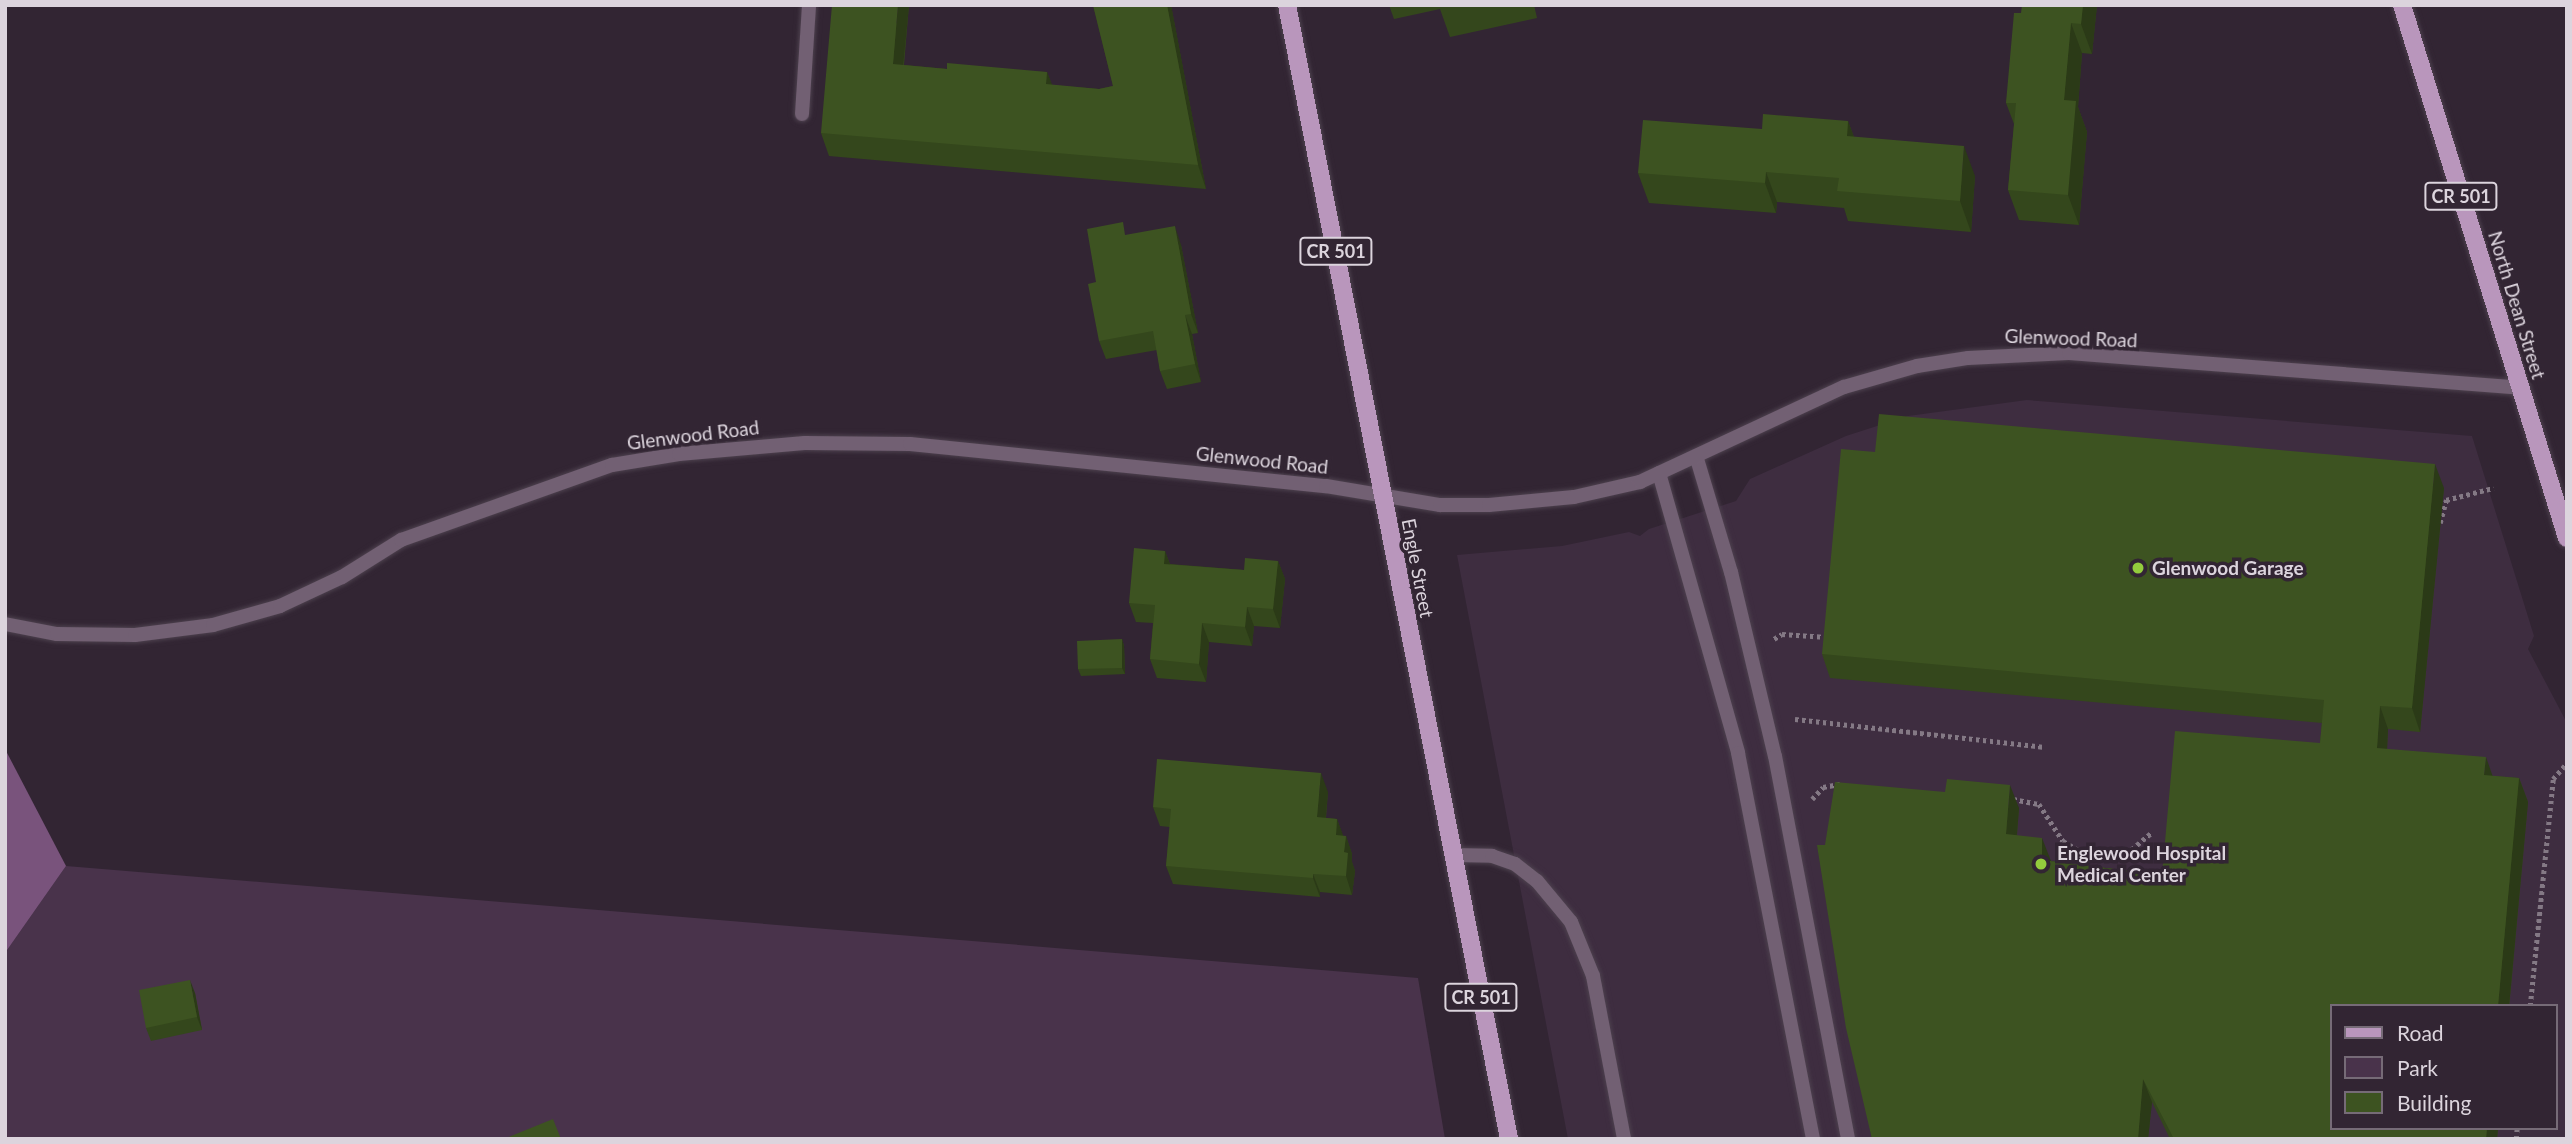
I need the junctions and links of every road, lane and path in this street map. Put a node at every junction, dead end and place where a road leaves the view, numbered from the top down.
1 (809, 5) edge
2 (1287, 5) edge
3 (2402, 5) edge
4 (802, 114) dead end
5 (2521, 388) junction
6 (1697, 459) junction
7 (1660, 473) junction
8 (2493, 488) dead end
9 (1383, 497) junction
10 (2440, 523) dead end
11 (2567, 538) edge
12 (5, 624) edge
13 (1835, 637) edge
14 (1769, 645) dead end
15 (1790, 715) dead end
16 (2044, 747) dead end
17 (2567, 763) edge
18 (1850, 785) edge
19 (2000, 798) edge
20 (1807, 807) dead end
21 (2151, 833) dead end
22 (1453, 855) junction
23 (2530, 1004) edge
24 (1509, 1139) edge
25 (1624, 1139) edge
26 (1813, 1139) edge
27 (1849, 1139) edge

1 - 4 street
2 - 9 main road, Engle Street / CR 501
3 - 5 main road, North Dean Street / CR 501
5 - 6 street, Glenwood Road
5 - 11 main road, North Dean Street / CR 501
6 - 7 street, Glenwood Road
6 - 27 street
7 - 9 street, Glenwood Road
7 - 26 street
8 - 10 path
9 - 12 street, Glenwood Road
9 - 22 main road, Engle Street / CR 501
13 - 14 path
15 - 16 path
17 - 23 path
18 - 20 path
19 - 21 path
22 - 24 main road, Engle Street / CR 501
22 - 25 street

